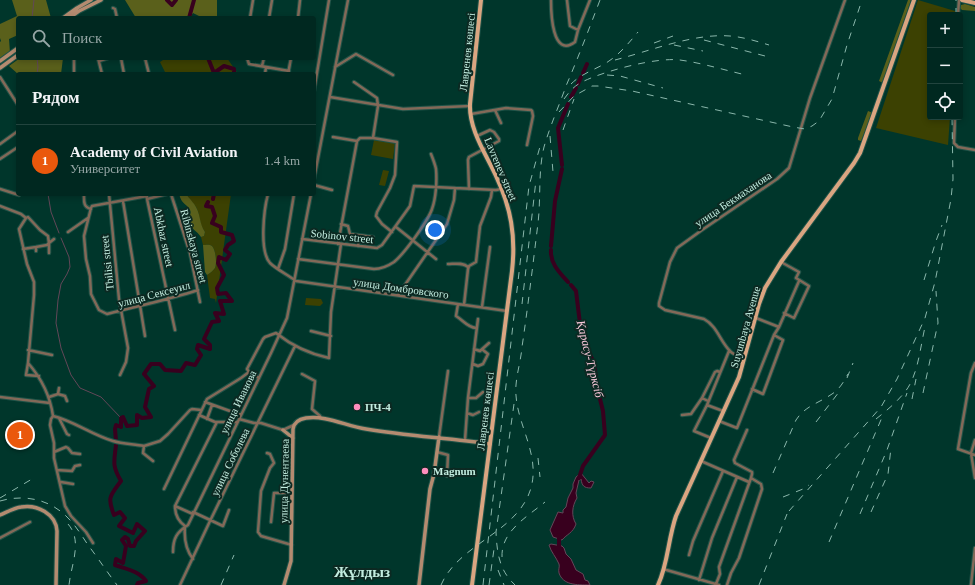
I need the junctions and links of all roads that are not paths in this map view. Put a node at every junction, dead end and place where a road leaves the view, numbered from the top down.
1 (91, 0) edge
2 (101, 0) edge
3 (253, 0) edge
4 (272, 0) edge
5 (300, 0) edge
6 (329, 0) edge
7 (348, 0) edge
8 (481, 0) edge
9 (551, 0) edge
10 (567, 0) edge
11 (590, 0) edge
12 (845, 0) edge
13 (914, 0) edge
14 (959, 0) edge
15 (962, 0) edge
16 (84, 2) edge
17 (975, 3) edge
18 (113, 8) dead end
19 (958, 12) edge
20 (66, 16) edge
21 (72, 16) edge
22 (117, 16) edge
23 (250, 16) edge
24 (270, 16) edge
25 (298, 16) edge
26 (578, 30) junction
27 (16, 49) edge
28 (16, 56) edge
29 (74, 60) edge
30 (99, 60) edge
31 (121, 60) edge
32 (146, 60) edge
33 (248, 60) edge
34 (264, 60) edge
35 (291, 60) edge
36 (0, 61) edge
37 (262, 66) junction
38 (266, 67) junction
39 (335, 67) junction
40 (0, 68) edge
41 (74, 72) edge
42 (102, 72) edge
43 (124, 72) edge
44 (148, 72) edge
45 (265, 72) edge
46 (284, 72) edge
47 (288, 72) edge
48 (393, 75) dead end
49 (0, 77) edge
50 (316, 79) edge
51 (354, 82) dead end
52 (330, 97) junction
53 (16, 102) edge
54 (378, 106) junction
55 (470, 106) junction
56 (495, 110) junction
57 (470, 114) junction
58 (955, 120) edge
59 (501, 123) dead end
60 (16, 132) edge
61 (477, 136) junction
62 (333, 137) dead end
63 (373, 138) junction
64 (357, 141) junction
65 (0, 144) edge
66 (527, 145) dead end
67 (16, 148) edge
68 (484, 150) junction
69 (975, 150) edge
70 (431, 154) dead end
71 (0, 159) edge
72 (316, 169) edge
73 (316, 186) edge
74 (435, 186) junction
75 (455, 188) junction
76 (0, 189) edge
77 (469, 189) junction
78 (502, 189) junction
79 (332, 190) dead end
80 (492, 190) junction
81 (16, 194) edge
82 (84, 196) edge
83 (109, 196) edge
84 (147, 196) edge
85 (172, 196) edge
86 (268, 196) edge
87 (294, 196) edge
88 (311, 196) edge
89 (123, 200) junction
90 (109, 203) junction
91 (0, 206) edge
92 (91, 209) junction
93 (26, 218) junction
94 (88, 218) junction
95 (342, 224) junction
96 (396, 227) junction
97 (68, 232) dead end
98 (392, 232) junction
99 (360, 236) junction
100 (373, 237) dead end
101 (54, 239) dead end
102 (302, 239) junction
103 (412, 240) junction
104 (49, 243) junction
105 (339, 244) junction
106 (358, 246) junction
107 (36, 247) junction
108 (490, 247) dead end
109 (23, 249) junction
110 (36, 251) dead end
111 (428, 252) junction
112 (48, 253) dead end
113 (298, 259) junction
114 (436, 259) dead end
115 (781, 262) junction
116 (448, 264) dead end
117 (338, 265) junction
118 (468, 267) junction
119 (278, 269) junction
120 (294, 280) junction
121 (799, 281) junction
122 (334, 286) junction
123 (198, 290) junction
124 (398, 294) junction
125 (168, 299) junction
126 (200, 302) dead end
127 (458, 304) junction
128 (464, 305) junction
129 (140, 307) junction
130 (482, 307) junction
131 (121, 310) junction
132 (507, 311) junction
133 (784, 313) junction
134 (755, 318) junction
135 (478, 319) dead end
136 (779, 327) junction
137 (476, 328) junction
138 (175, 330) dead end
139 (311, 331) dead end
140 (774, 335) junction
141 (144, 336) dead end
142 (279, 336) junction
143 (331, 336) junction
144 (489, 343) dead end
145 (296, 346) junction
146 (474, 349) junction
147 (28, 350) junction
148 (483, 350) junction
149 (729, 351) junction
150 (52, 355) dead end
151 (745, 357) junction
152 (28, 363) junction
153 (975, 363) edge
154 (473, 364) junction
155 (448, 371) dead end
156 (249, 372) junction
157 (720, 372) junction
158 (302, 374) dead end
159 (120, 375) dead end
160 (39, 376) junction
161 (259, 378) junction
162 (59, 388) dead end
163 (752, 389) junction
164 (483, 392) dead end
165 (58, 394) junction
166 (0, 397) edge
167 (49, 397) junction
168 (468, 398) junction
169 (702, 398) junction
170 (67, 401) dead end
171 (708, 401) junction
172 (204, 402) junction
173 (50, 403) junction
174 (212, 405) junction
175 (707, 405) junction
176 (201, 410) junction
177 (723, 411) junction
178 (467, 412) junction
179 (479, 412) dead end
180 (199, 415) junction
181 (241, 415) junction
182 (682, 415) dead end
183 (53, 416) junction
184 (59, 418) junction
185 (320, 418) junction
186 (207, 419) junction
187 (239, 419) junction
188 (719, 421) junction
189 (217, 422) junction
190 (237, 422) junction
191 (257, 423) junction
192 (294, 425) junction
193 (283, 430) junction
194 (747, 430) dead end
195 (69, 435) dead end
196 (439, 437) junction
197 (294, 438) junction
198 (711, 438) junction
199 (465, 440) junction
200 (975, 440) edge
201 (490, 444) junction
202 (144, 446) junction
203 (54, 452) junction
204 (437, 452) junction
205 (267, 453) dead end
206 (972, 453) junction
207 (80, 454) dead end
208 (975, 455) edge
209 (701, 461) junction
210 (153, 462) dead end
211 (80, 465) dead end
212 (57, 470) junction
213 (723, 471) junction
214 (447, 476) dead end
215 (737, 477) junction
216 (751, 478) junction
217 (975, 478) edge
218 (60, 482) junction
219 (749, 482) junction
220 (72, 484) dead end
221 (164, 489) dead end
222 (293, 494) junction
223 (175, 506) junction
224 (229, 510) dead end
225 (193, 513) junction
226 (0, 515) edge
227 (210, 521) junction
228 (30, 522) dead end
229 (271, 522) dead end
230 (186, 526) junction
231 (0, 538) edge
232 (93, 543) dead end
233 (292, 545) junction
234 (975, 548) edge
235 (173, 552) dead end
236 (689, 555) dead end
237 (193, 559) junction
238 (974, 559) edge
239 (663, 569) junction
240 (699, 580) junction
241 (56, 585) edge
242 (180, 585) edge
243 (284, 585) edge
244 (419, 585) edge
245 (472, 585) edge
246 (658, 585) edge
247 (717, 585) edge
248 (727, 585) edge
249 (971, 585) edge

1 - 16 street
2 - 21 street
3 - 23 street
4 - 24 street
5 - 25 street
6 - 50 street
7 - 39 street
8 - 55 main road, Лавренев көшесі
9 - 26 street
10 - 26 street
11 - 26 street
12 - 149 street, улица Бекмаханова
13 - 115 main road, Suyunbaya Avenue
14 - 19 street
15 - 17 main road
16 - 20 street
18 - 22 street
27 - 36 street
28 - 40 street
29 - 41 street
30 - 42 street
31 - 43 street
32 - 44 street
33 - 37 street
34 - 37 street
35 - 47 street
37 - 38 street
38 - 45 street
38 - 46 street
39 - 48 street
39 - 52 street
49 - 53 street
51 - 54 street
52 - 54 street
52 - 72 street
54 - 55 street
54 - 63 street
55 - 57 main road, Lavrenev street
56 - 57 street
56 - 59 street
56 - 66 street
57 - 61 main road, Lavrenev street
58 - 69 street
60 - 65 street
61 - 68 main road, Lavrenev street
61 - 68 street
62 - 64 street
63 - 64 street
63 - 98 street
64 - 95 street
67 - 71 street
68 - 77 street
68 - 78 main road, Lavrenev street
70 - 74 street
73 - 79 street
74 - 75 street
74 - 96 street, Sobinov street
74 - 103 street
75 - 77 street
75 - 111 street
76 - 81 street
77 - 80 street
78 - 80 street
78 - 132 main road, Lavrenev street
80 - 118 street
82 - 92 street
83 - 90 street, Tbilisi street
84 - 89 street
84 - 125 street, Abkhaz street
85 - 123 street, Ribinskaya street
86 - 119 street
87 - 119 street
88 - 102 street, улица Иванова
89 - 90 street
89 - 129 street
90 - 92 street
90 - 131 street, Tbilisi street
91 - 93 street
92 - 94 street, улица Сексеуил
93 - 104 street
93 - 109 street
94 - 97 street
94 - 131 street, улица Сексеуил
95 - 99 street
95 - 105 street
96 - 98 street, Sobinov street
96 - 103 street
98 - 106 street, Sobinov street
99 - 100 street
99 - 106 street
101 - 104 street
102 - 105 street, Sobinov street
102 - 113 street, улица Иванова
103 - 111 street
103 - 117 street
104 - 107 street
104 - 112 street
105 - 106 street, Sobinov street
105 - 117 street
107 - 109 street
107 - 110 street
108 - 130 street
109 - 147 street
111 - 114 street
111 - 124 street
113 - 117 street
113 - 120 street, улица Иванова
115 - 121 street
115 - 134 main road, Suyunbaya Avenue
116 - 118 street
117 - 122 street
118 - 128 street
119 - 120 street
120 - 122 street, улица Домбровского
120 - 142 street, улица Иванова
121 - 133 street
121 - 133 street
122 - 124 street, улица Домбровского
122 - 143 street
123 - 125 street, улица Сексеуил
123 - 126 street, Ribinskaya street
124 - 127 street, улица Домбровского
125 - 129 street, улица Сексеуил
125 - 138 street, Abkhaz street
127 - 128 street, улица Домбровского
127 - 137 street
128 - 130 street, улица Домбровского
129 - 131 street, улица Сексеуил
129 - 141 street
130 - 132 street, улица Домбровского
131 - 159 street, Tbilisi street
132 - 201 main road, Лавренев көшесі
133 - 136 street
134 - 136 street
134 - 151 main road, Suyunbaya Avenue
135 - 137 street
136 - 140 street
137 - 146 street
139 - 143 street
140 - 163 street
140 - 163 street
142 - 145 street
142 - 156 street
142 - 161 street, улица Иванова
143 - 145 street
144 - 148 street
145 - 191 street, улица Соболева
146 - 148 street
146 - 154 street
147 - 150 street
147 - 152 street
148 - 154 street
149 - 151 street
149 - 157 street
151 - 177 main road, Suyunbaya Avenue
152 - 160 street
152 - 160 street
153 - 206 street
154 - 168 street
155 - 196 street
156 - 161 street
156 - 172 street
157 - 169 street
157 - 171 street
158 - 185 street
160 - 167 street
161 - 181 street, улица Иванова
162 - 165 street
163 - 188 street
164 - 168 street
165 - 167 street
165 - 170 street
166 - 173 street
167 - 173 street
168 - 178 street
169 - 171 street
169 - 182 street
171 - 175 street
172 - 174 street
172 - 176 street
173 - 183 street
174 - 181 street
174 - 186 street
175 - 177 street
175 - 198 street
176 - 180 street
176 - 202 street
177 - 188 main road, Suyunbaya Avenue
178 - 179 street
178 - 199 street
180 - 186 street
180 - 221 street
181 - 187 street, улица Иванова
183 - 184 street
183 - 203 street
184 - 195 street
184 - 202 street
185 - 192 street, улица Дунентаева
185 - 196 street, улица Дунентаева
186 - 189 street
187 - 190 street, улица Иванова
187 - 191 street
188 - 198 main road, Suyunbaya Avenue
189 - 190 street
189 - 223 street
190 - 225 street, улица Иванова
191 - 193 street
191 - 227 street, улица Соболева
192 - 193 street
192 - 197 street, улица Дунентаева
193 - 197 street
194 - 216 street
196 - 199 street, улица Дунентаева
196 - 204 street
197 - 222 street, улица Дунентаева
198 - 209 main road, Suyunbaya Avenue
199 - 201 street, улица Дунентаева
200 - 206 street
201 - 245 main road, Лавренев көшесі
202 - 210 street
203 - 207 street
203 - 212 street
204 - 214 street
204 - 244 street
205 - 233 street, улица Дунентаева
206 - 208 street
206 - 217 street
209 - 213 street
209 - 239 main road, Suyunbaya Avenue
211 - 212 street
212 - 218 street
213 - 215 street
213 - 236 street
215 - 219 street
215 - 240 street
216 - 219 street
216 - 248 street
218 - 220 street
218 - 232 street
219 - 247 street
222 - 229 street
222 - 233 street, улица Дунентаева
223 - 225 street
223 - 230 street
224 - 227 street
225 - 227 street
225 - 230 street, улица Иванова
226 - 241 street
227 - 237 street, улица Соболева
228 - 231 street
230 - 235 street, улица Иванова
230 - 237 street
233 - 243 street, улица Дунентаева
234 - 238 street
237 - 242 street, улица Соболева
238 - 249 street
239 - 240 street
239 - 246 main road, Suyunbaya Avenue
240 - 247 street

